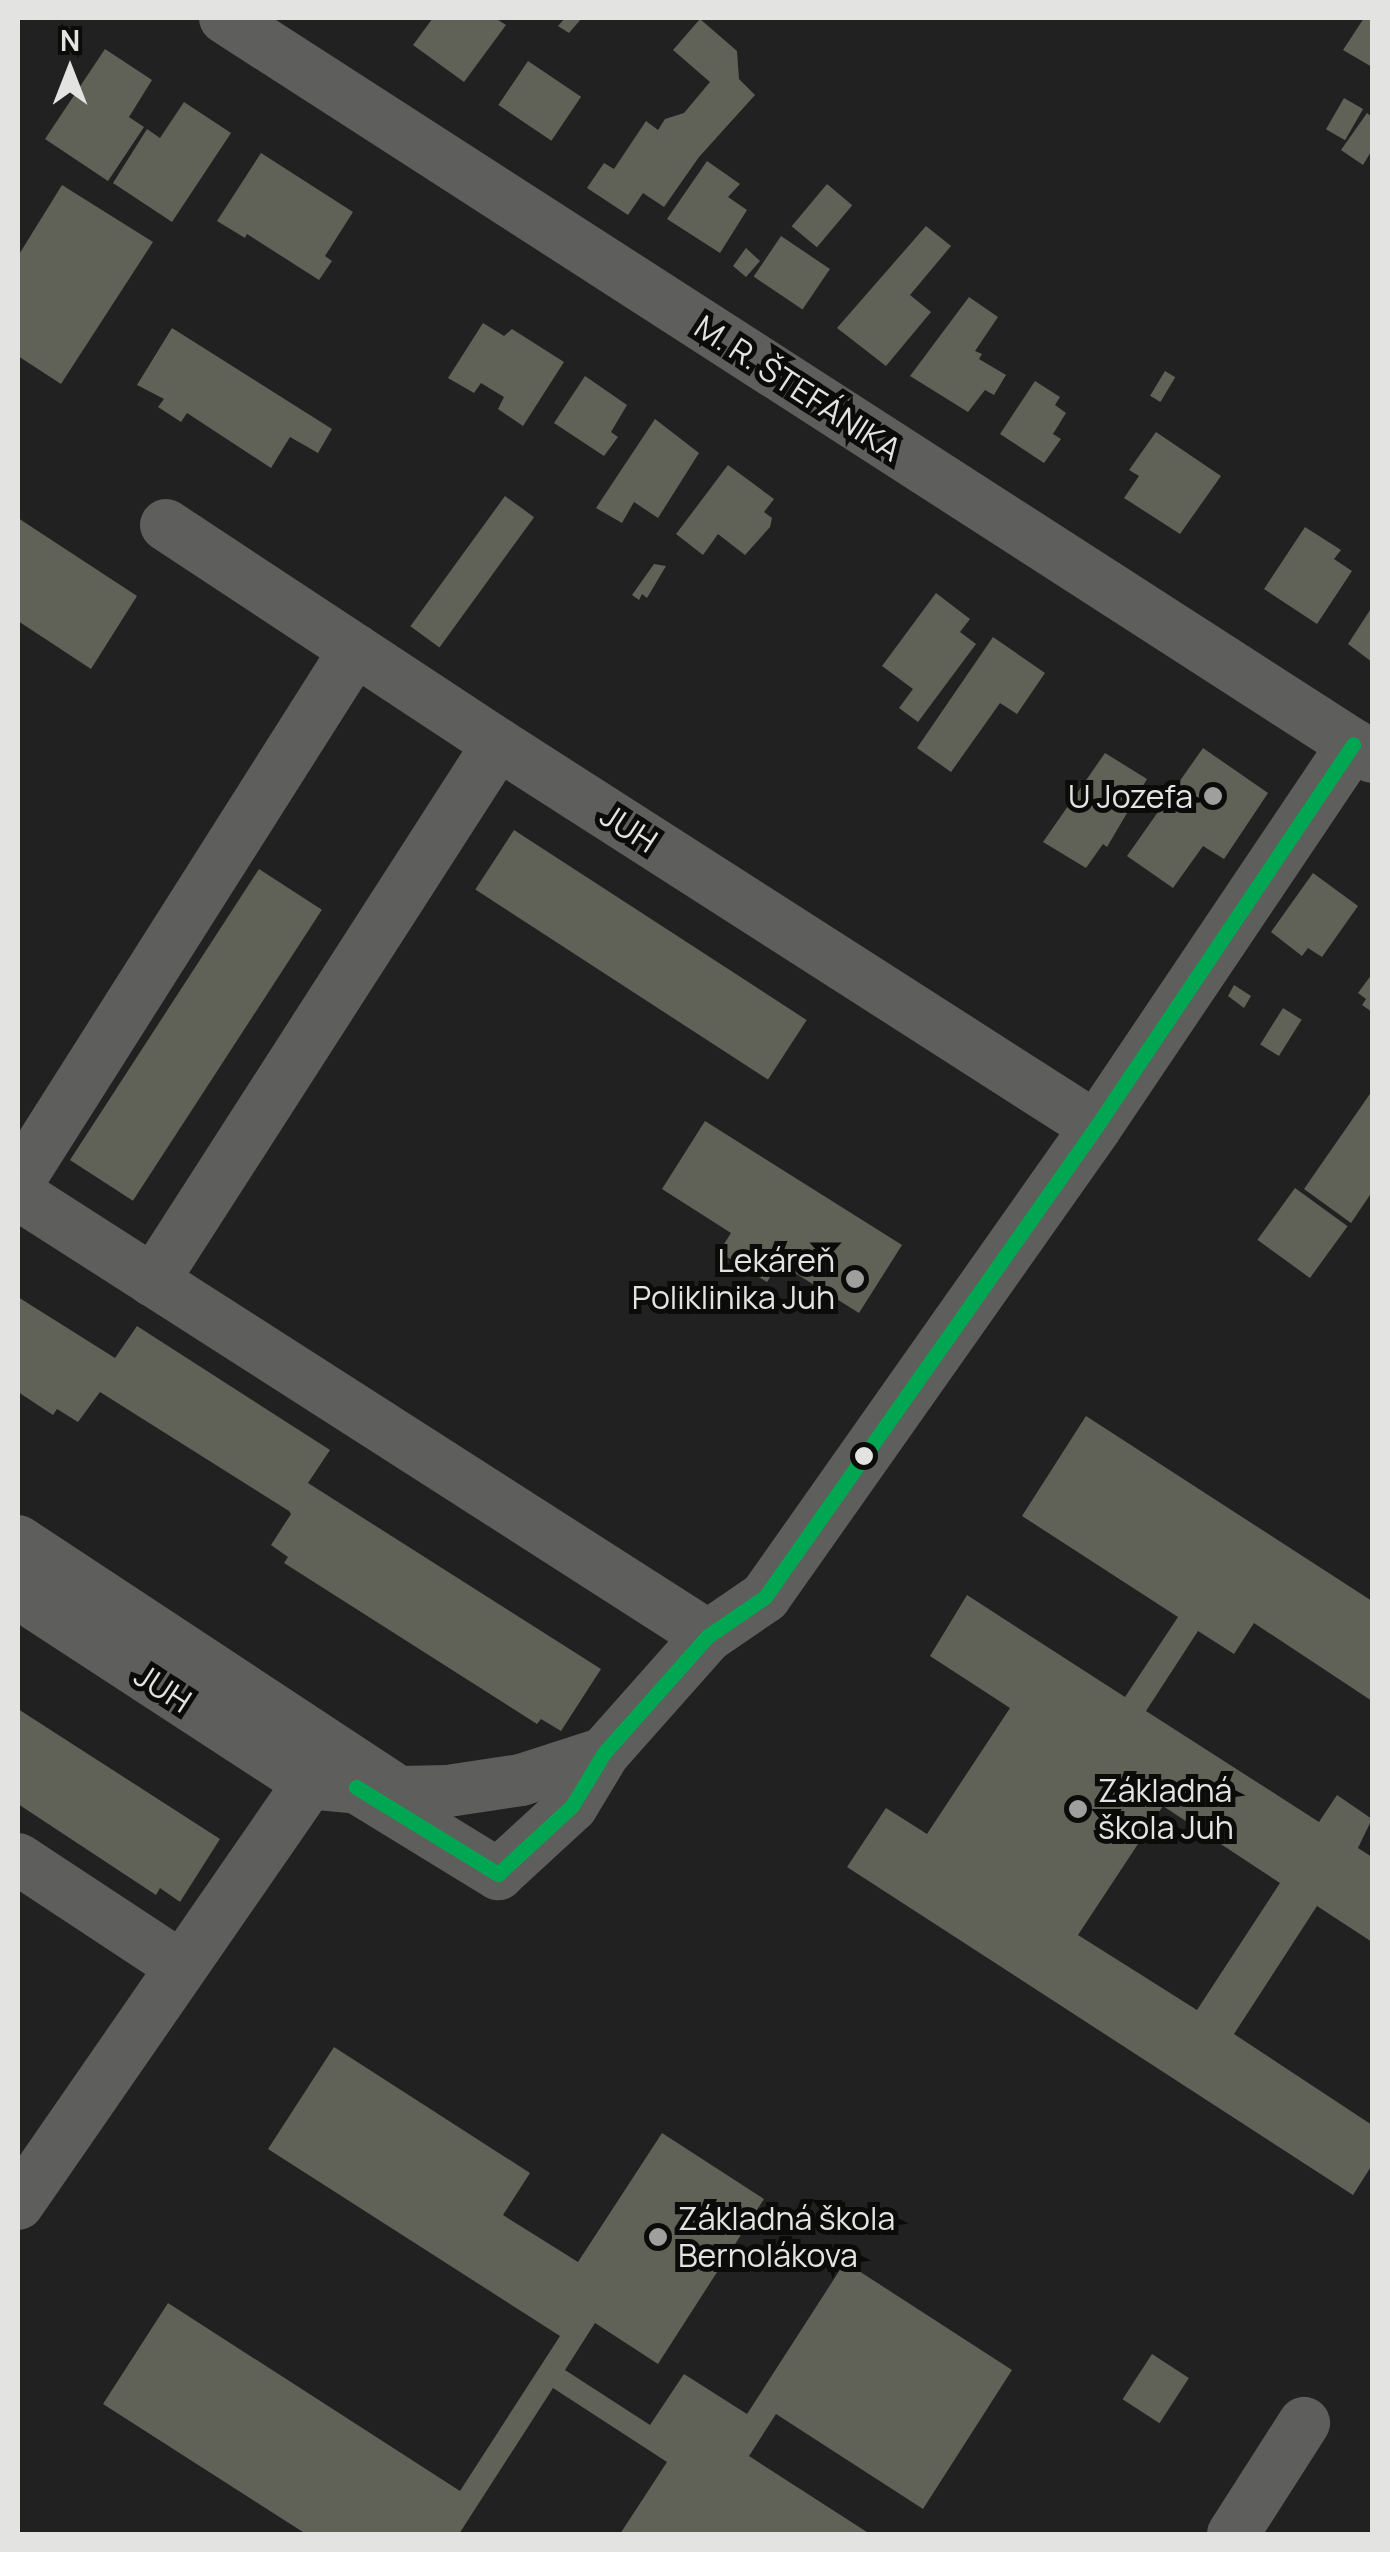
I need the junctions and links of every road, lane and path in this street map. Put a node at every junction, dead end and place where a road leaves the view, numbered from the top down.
1 (225, 18) edge
2 (166, 525) dead end
3 (355, 650) junction
4 (498, 744) junction
5 (1363, 751) edge
6 (1096, 1127) junction
7 (18, 1182) edge
8 (18, 1194) edge
9 (153, 1281) junction
10 (18, 1541) edge
11 (18, 1594) edge
12 (708, 1636) junction
13 (604, 1754) junction
14 (355, 1787) junction
15 (18, 1859) edge
16 (180, 1966) junction
17 (18, 2204) edge
18 (1304, 2422) dead end
19 (1233, 2534) edge

1 - 5 street, M. R. ŠTEFÁNIKA
2 - 3 street, JUH
3 - 4 street, JUH
3 - 7 street
4 - 6 street, JUH
4 - 9 street
5 - 6 street, JUH
6 - 12 street, JUH
8 - 9 street
9 - 12 street
10 - 14 street
11 - 14 street, JUH
12 - 13 street, JUH
13 - 14 street
13 - 14 street, JUH
14 - 16 street
15 - 16 street
16 - 17 street
18 - 19 street

